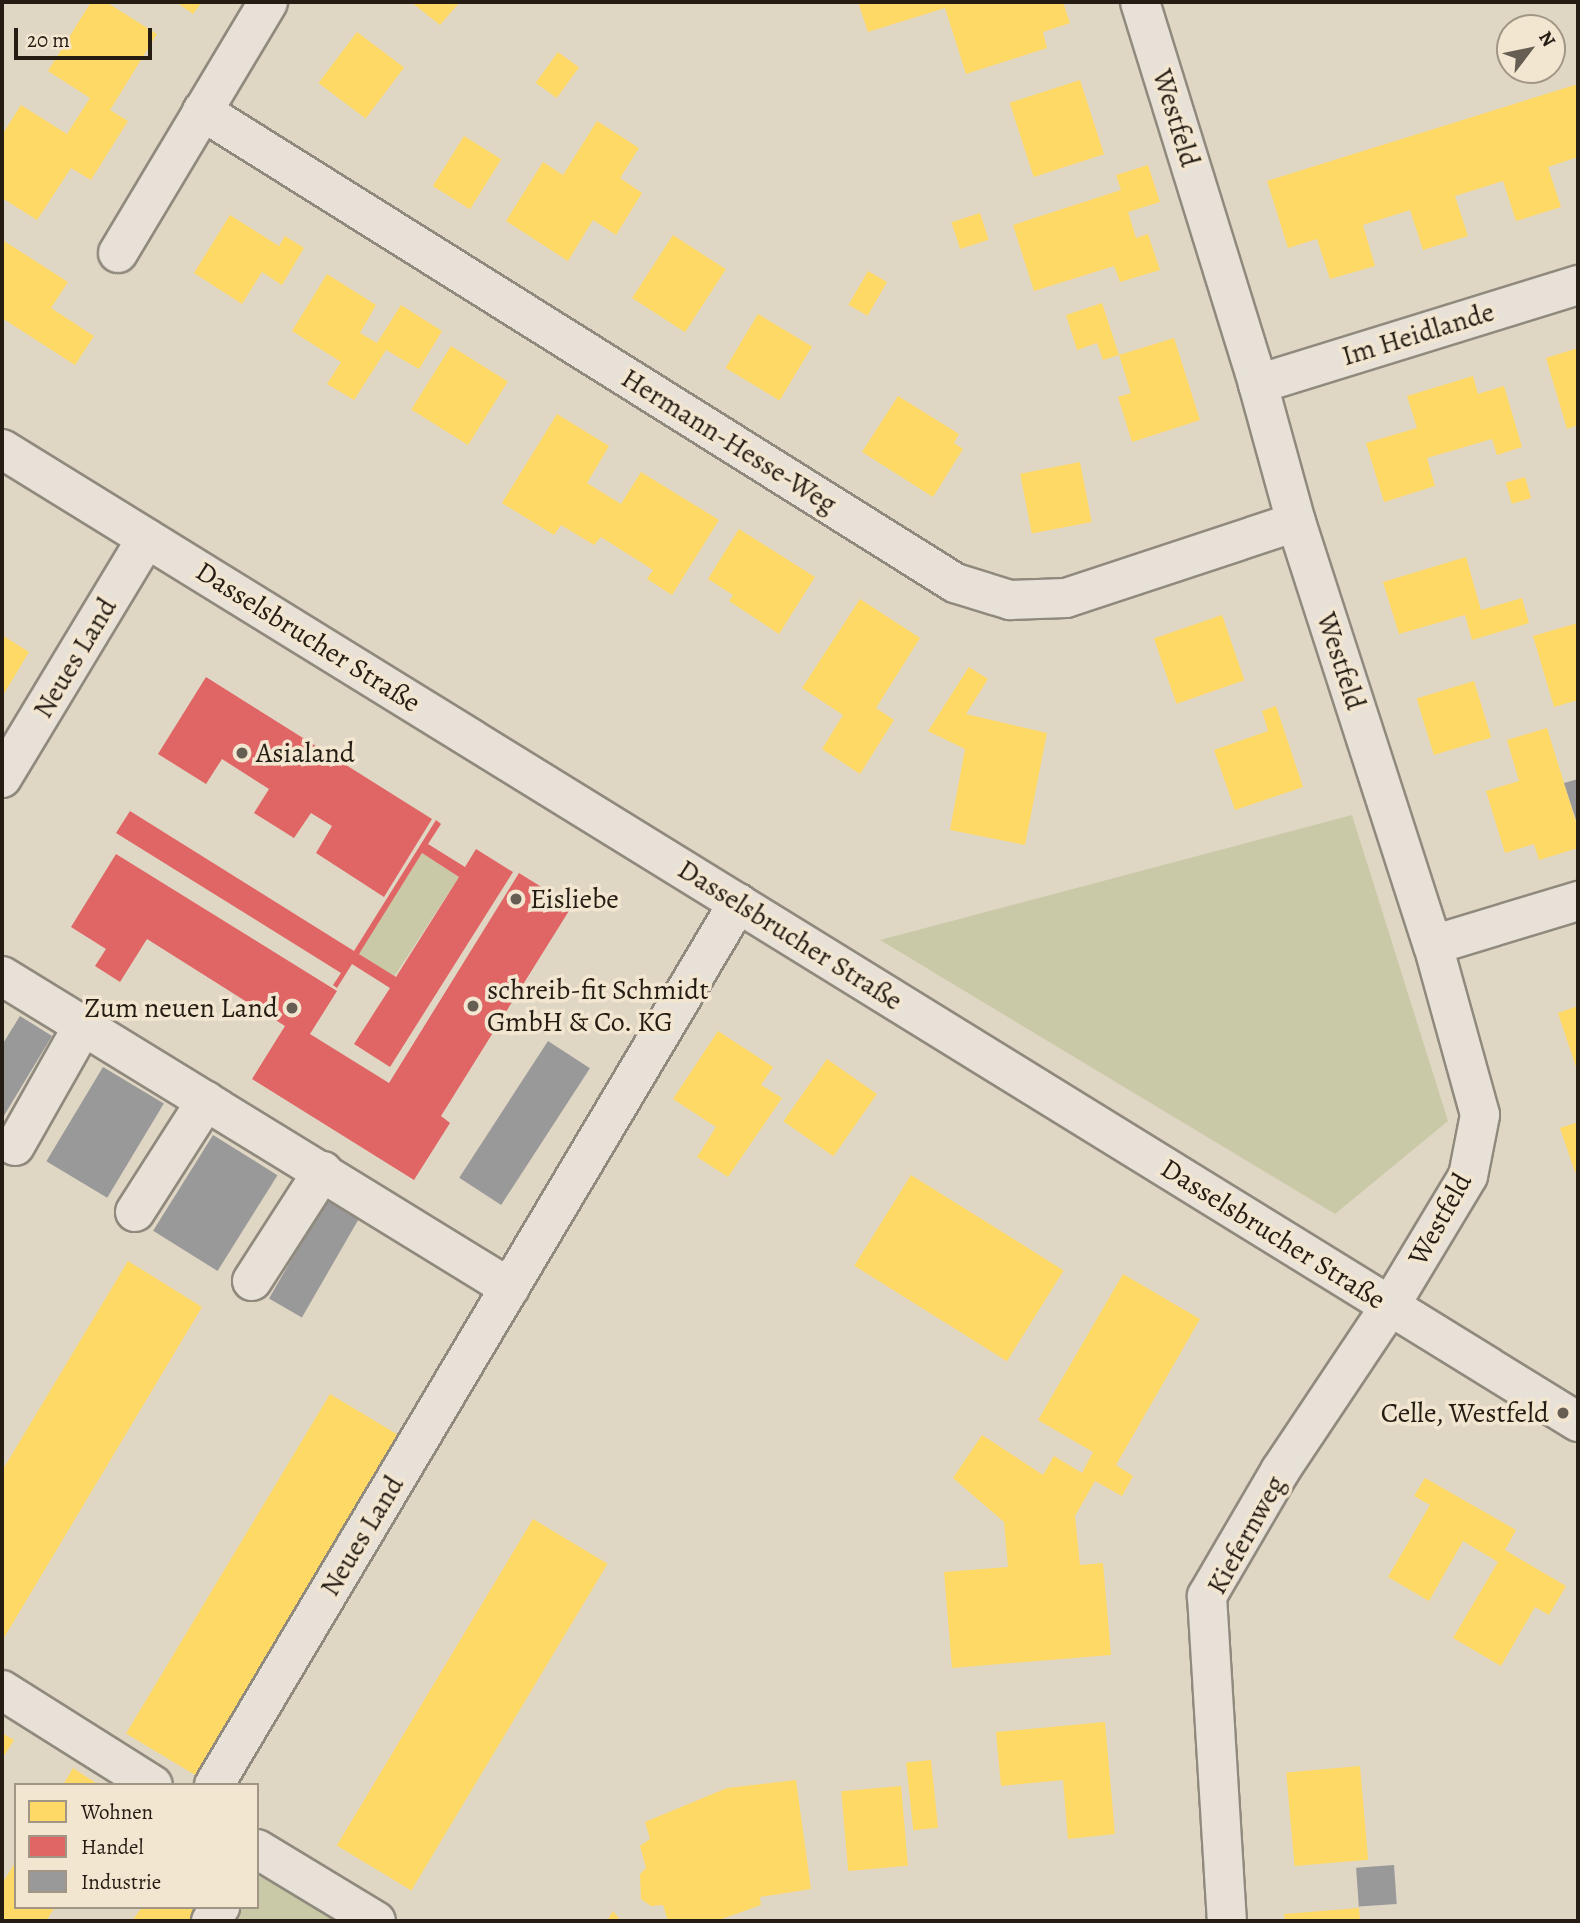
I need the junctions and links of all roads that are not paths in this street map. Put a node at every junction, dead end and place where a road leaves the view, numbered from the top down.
1 (268, 2) edge
2 (1140, 2) edge
3 (202, 111) junction
4 (118, 253) dead end
5 (1578, 285) edge
6 (1258, 384) junction
7 (2, 449) edge
8 (1296, 522) junction
9 (147, 538) junction
10 (2, 779) edge
11 (1578, 901) edge
12 (737, 903) junction
13 (1433, 946) junction
14 (2, 976) edge
15 (83, 1026) junction
16 (206, 1101) junction
17 (15, 1146) dead end
18 (323, 1171) junction
19 (135, 1212) dead end
20 (252, 1281) dead end
21 (510, 1287) junction
22 (1391, 1306) junction
23 (1578, 1422) edge
24 (2, 1690) edge
25 (150, 1783) edge
26 (215, 1783) edge
27 (259, 1850) edge
28 (376, 1921) edge
29 (1227, 1921) edge

1 - 3 street
2 - 6 street, Westfeld
3 - 4 street
3 - 8 street, Hermann-Hesse-Weg
5 - 6 street, Im Heidlande
6 - 8 street, Westfeld
7 - 9 street, Dasselsbrucher Straße
8 - 13 street, Westfeld
9 - 10 street, Neues Land
9 - 12 street, Dasselsbrucher Straße
11 - 13 street
12 - 21 street, Neues Land
12 - 22 street, Dasselsbrucher Straße
13 - 22 street, Westfeld
14 - 15 street
15 - 16 street
15 - 17 street
16 - 18 street
16 - 19 street
18 - 20 street
18 - 21 street
21 - 26 street, Neues Land
22 - 23 street, Dasselsbrucher Straße
22 - 29 street, Kiefernweg
24 - 25 street
27 - 28 street

